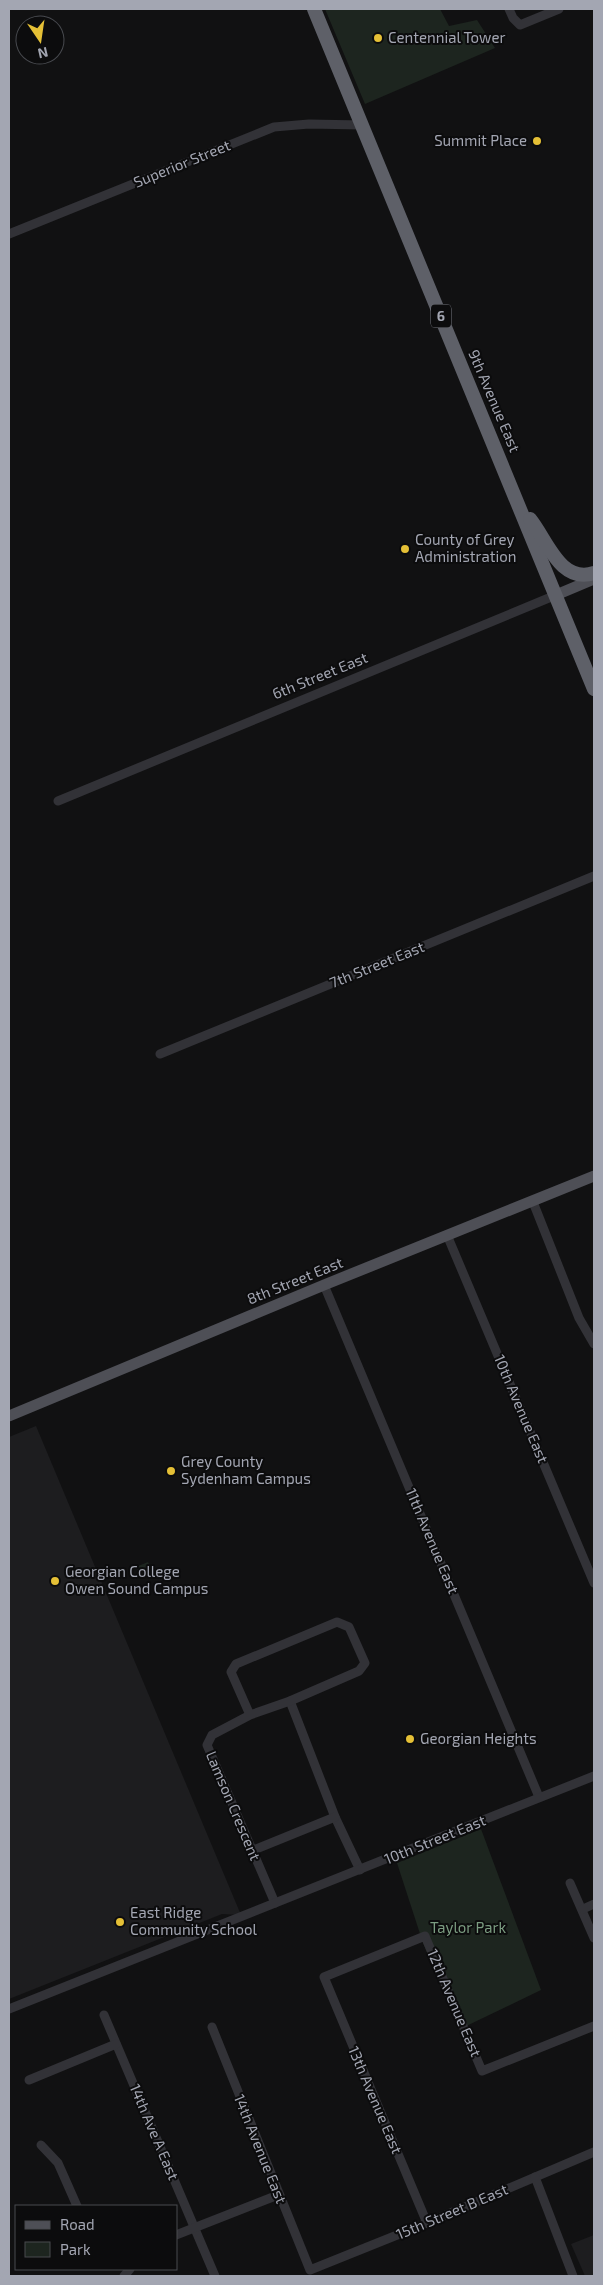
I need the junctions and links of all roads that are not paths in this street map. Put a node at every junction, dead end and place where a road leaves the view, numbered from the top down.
1 (314, 9) edge
2 (509, 9) edge
3 (559, 9) edge
4 (362, 125) junction
5 (9, 234) edge
6 (520, 507) junction
7 (594, 573) edge
8 (594, 579) edge
9 (556, 595) junction
10 (594, 689) edge
11 (58, 801) dead end
12 (594, 876) edge
13 (160, 1054) dead end
14 (594, 1176) edge
15 (533, 1202) junction
16 (447, 1235) junction
17 (324, 1285) junction
18 (594, 1344) edge
19 (9, 1416) edge
20 (594, 1583) edge
21 (290, 1701) junction
22 (250, 1715) junction
23 (594, 1776) edge
24 (539, 1798) junction
25 (335, 1817) junction
26 (251, 1851) junction
27 (360, 1870) junction
28 (570, 1884) dead end
29 (275, 1903) junction
30 (594, 1904) edge
31 (583, 1909) junction
32 (594, 1938) edge
33 (324, 1977) joint
34 (9, 2009) edge
35 (104, 2015) dead end
36 (594, 2026) edge
37 (212, 2027) dead end
38 (116, 2044) junction
39 (29, 2080) dead end
40 (41, 2145) dead end
41 (594, 2152) edge
42 (535, 2177) junction
43 (278, 2194) junction
44 (77, 2205) edge
45 (427, 2223) junction
46 (195, 2226) junction
47 (178, 2234) edge
48 (310, 2270) joint
49 (215, 2276) edge
50 (573, 2276) edge

1 - 4 highway, 6
2 - 3 street
4 - 5 street, Superior Street
4 - 6 highway, 9th Avenue East / 6
6 - 7 highway
6 - 9 highway, 9th Avenue East / 6
8 - 9 main road, 6th Street East
9 - 10 highway, 9th Avenue East / 6
9 - 11 street, 6th Street East
12 - 13 street, 7th Street East
14 - 15 main road, 8th Street East
15 - 16 main road, 8th Street East
15 - 18 street
16 - 17 main road, 8th Street East
16 - 20 street, 10th Avenue East
17 - 19 main road, 8th Street East
17 - 24 street, 11th Avenue East
21 - 22 street, Lamson Crescent
21 - 22 street, Lamson Crescent
21 - 25 street
22 - 26 street, Lamson Crescent
23 - 24 street, 10th Street East
24 - 27 street, 10th Street East
25 - 26 street
25 - 27 street
26 - 29 street, Lamson Crescent
27 - 29 street, 10th Street East
28 - 31 street
29 - 34 street, 10th Street East
30 - 31 street
31 - 32 street
33 - 36 street, 12th Avenue East
33 - 45 street, 13th Avenue East
35 - 38 street, 14th Ave A East
37 - 43 street, 14th Avenue East
38 - 39 street
38 - 46 street, 14th Ave A East
40 - 44 street
41 - 42 street, 15th Street B East
42 - 45 street, 15th Street B East
42 - 50 street
43 - 46 street
43 - 48 street, 14th Avenue East
45 - 48 street, 15th Street B East
46 - 47 street
46 - 49 street, 14th Ave A East

